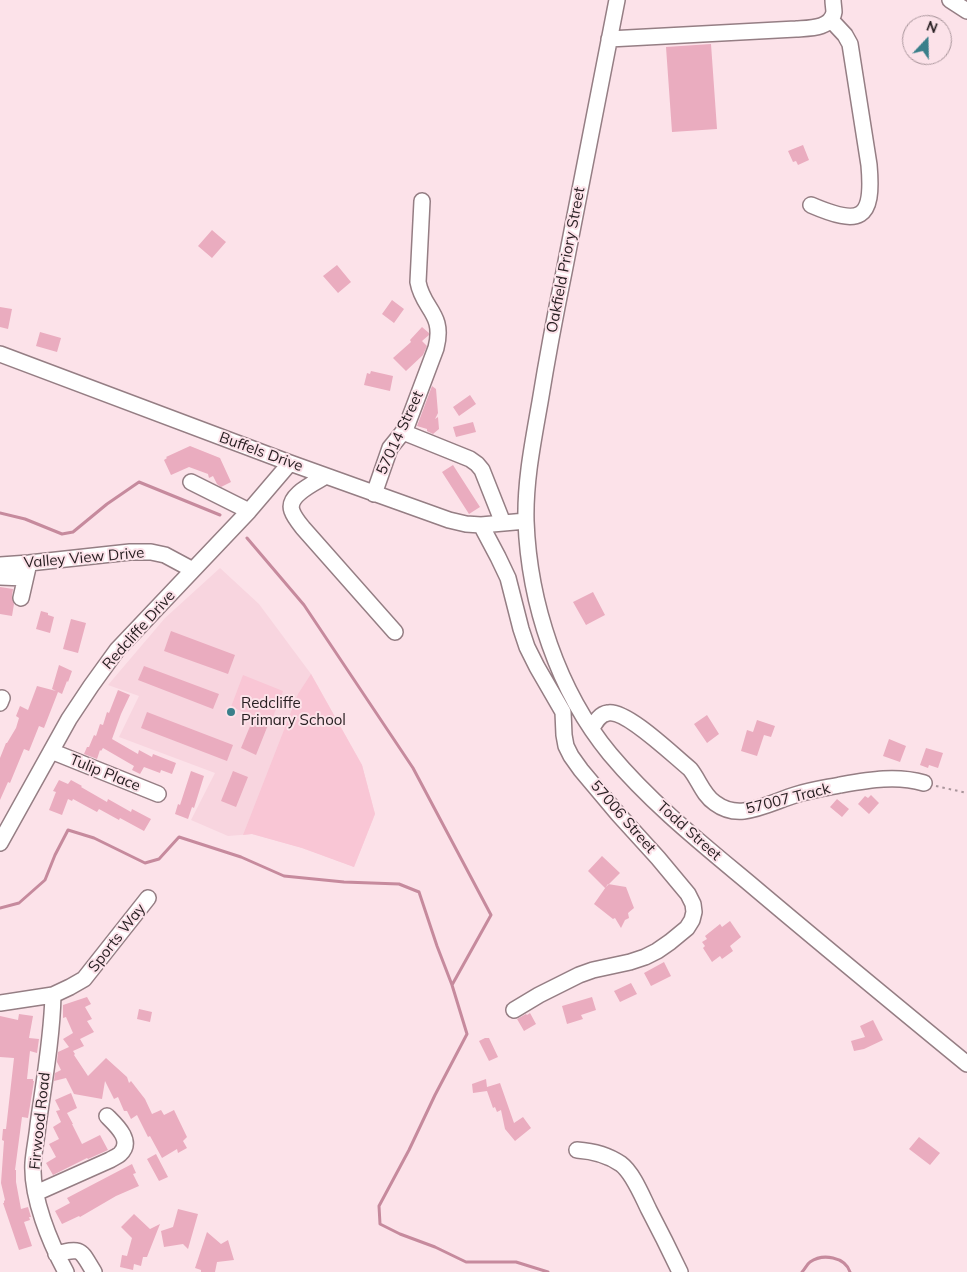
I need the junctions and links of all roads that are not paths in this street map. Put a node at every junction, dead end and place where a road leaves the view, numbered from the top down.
1 (617, 0) edge
2 (833, 0) edge
3 (950, 0) edge
4 (967, 11) edge
5 (831, 20) junction
6 (609, 39) junction
7 (422, 201) dead end
8 (811, 205) dead end
9 (0, 354) edge
10 (403, 432) junction
11 (290, 463) junction
12 (326, 476) junction
13 (191, 482) dead end
14 (374, 494) junction
15 (249, 511) junction
16 (526, 521) junction
17 (503, 523) junction
18 (481, 525) junction
19 (0, 565) edge
20 (193, 570) junction
21 (27, 571) junction
22 (0, 577) edge
23 (21, 598) dead end
24 (395, 632) dead end
25 (592, 728) junction
26 (51, 751) junction
27 (924, 783) road end
28 (158, 794) dead end
29 (1, 838) edge
30 (148, 898) dead end
31 (53, 995) junction
32 (0, 1003) edge
33 (514, 1010) dead end
34 (967, 1064) edge
35 (107, 1116) dead end
36 (577, 1150) dead end
37 (36, 1194) junction
38 (56, 1254) junction
39 (66, 1272) edge
40 (94, 1272) edge
41 (680, 1272) edge

1 - 6 street, Oakfield Priory Street
2 - 5 street
3 - 4 street
5 - 6 street
5 - 8 street
6 - 16 street, Oakfield Priory Street
7 - 10 street, 57014 Street
9 - 11 street, Buffels Drive
10 - 14 street, 57014 Street
10 - 17 street
11 - 12 street, Buffels Drive
11 - 15 street, Redcliffe Drive
12 - 14 street, Buffels Drive
12 - 24 street
13 - 15 street
14 - 18 street, Buffels Drive
15 - 20 street, Redcliffe Drive
16 - 17 street, Buffels Drive
16 - 25 street, Todd Street
17 - 18 street, Buffels Drive
18 - 33 street, 57006 Street
19 - 21 street, Valley View Drive
20 - 21 street, Valley View Drive
20 - 26 street, Redcliffe Drive
21 - 22 street
21 - 23 street
25 - 27 street, 57007 Track
25 - 34 street, Todd Street
26 - 28 street, Tulip Place
26 - 29 street, Redcliffe Drive
30 - 31 street, Sports Way
31 - 32 street, Sports Way
31 - 37 street, Firwood Road
35 - 37 street
36 - 41 street
37 - 38 street, Firwood Road
38 - 39 street, Firwood Road
38 - 40 street

